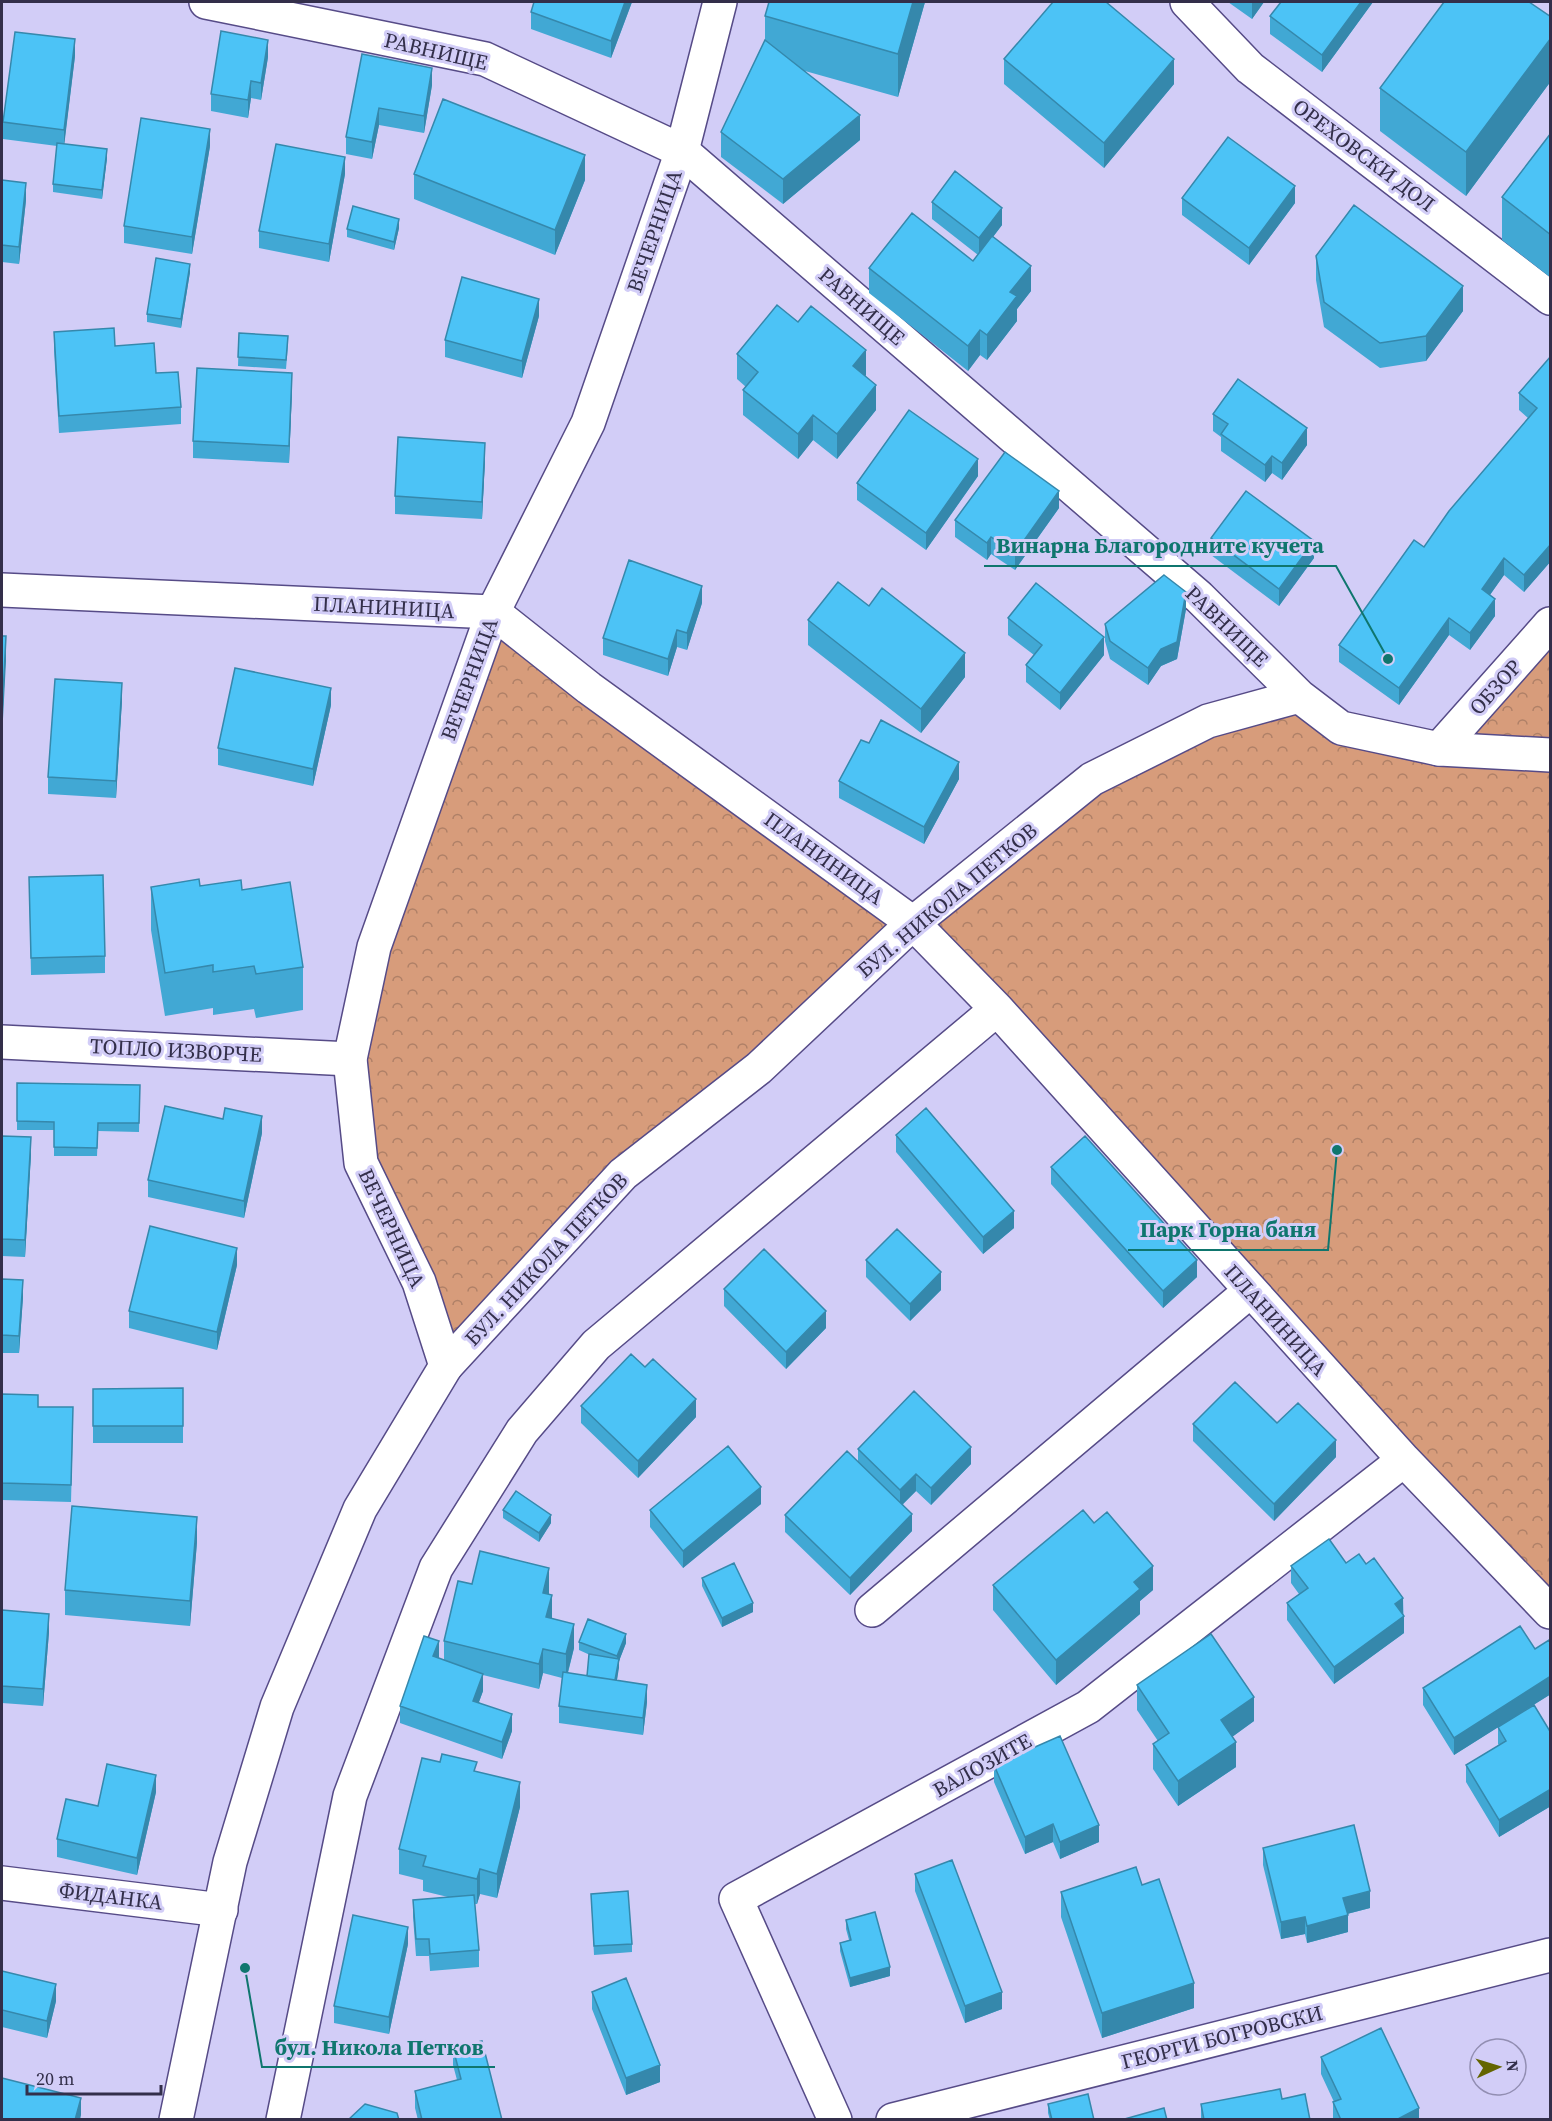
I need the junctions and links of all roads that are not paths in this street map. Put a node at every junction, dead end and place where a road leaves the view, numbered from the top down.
1 (206, 2) edge
2 (720, 2) edge
3 (1187, 2) edge
4 (682, 151) junction
5 (1551, 298) edge
6 (2, 590) edge
7 (493, 612) junction
8 (1551, 624) edge
9 (1299, 696) junction
10 (1439, 749) junction
11 (1551, 755) edge
12 (913, 923) junction
13 (997, 1009) junction
14 (2, 1042) edge
15 (350, 1059) junction
16 (1250, 1292) junction
17 (446, 1366) junction
18 (1404, 1460) junction
19 (872, 1610) dead end
20 (1551, 1612) edge
21 (2, 1883) edge
22 (221, 1910) junction
23 (1551, 1955) edge
24 (176, 2120) edge
25 (283, 2120) edge
26 (835, 2120) edge
27 (893, 2120) edge

1 - 4 street, РАВНИЩЕ
2 - 4 street, ВЕЧЕРНИЦА
3 - 5 street, ОРЕХОВСКИ ДОЛ
4 - 7 street, ВЕЧЕРНИЦА
4 - 9 street, РАВНИЩЕ
6 - 7 street, ПЛАНИНИЦА
7 - 12 street, ПЛАНИНИЦА
7 - 15 street, ВЕЧЕРНИЦА
8 - 10 street, ОБЗОР
9 - 10 street, РАВНИЩЕ
9 - 12 street, БУЛ. НИКОЛА ПЕТКОВ
10 - 11 street, РАВНИЩЕ
12 - 13 street, ПЛАНИНИЦА
12 - 17 street, БУЛ. НИКОЛА ПЕТКОВ
13 - 16 street, ПЛАНИНИЦА
13 - 25 street
14 - 15 street, ТОПЛО ИЗВОРЧЕ
15 - 17 street, ВЕЧЕРНИЦА
16 - 18 street, ПЛАНИНИЦА
16 - 19 street
17 - 22 street, БУЛ. НИКОЛА ПЕТКОВ
18 - 20 street, ПЛАНИНИЦА
18 - 26 street, ВАЛОЗИТЕ
21 - 22 street, ФИДАНКА
22 - 24 street, БУЛ. НИКОЛА ПЕТКОВ
23 - 27 street, ГЕОРГИ БОГРОВСКИ

